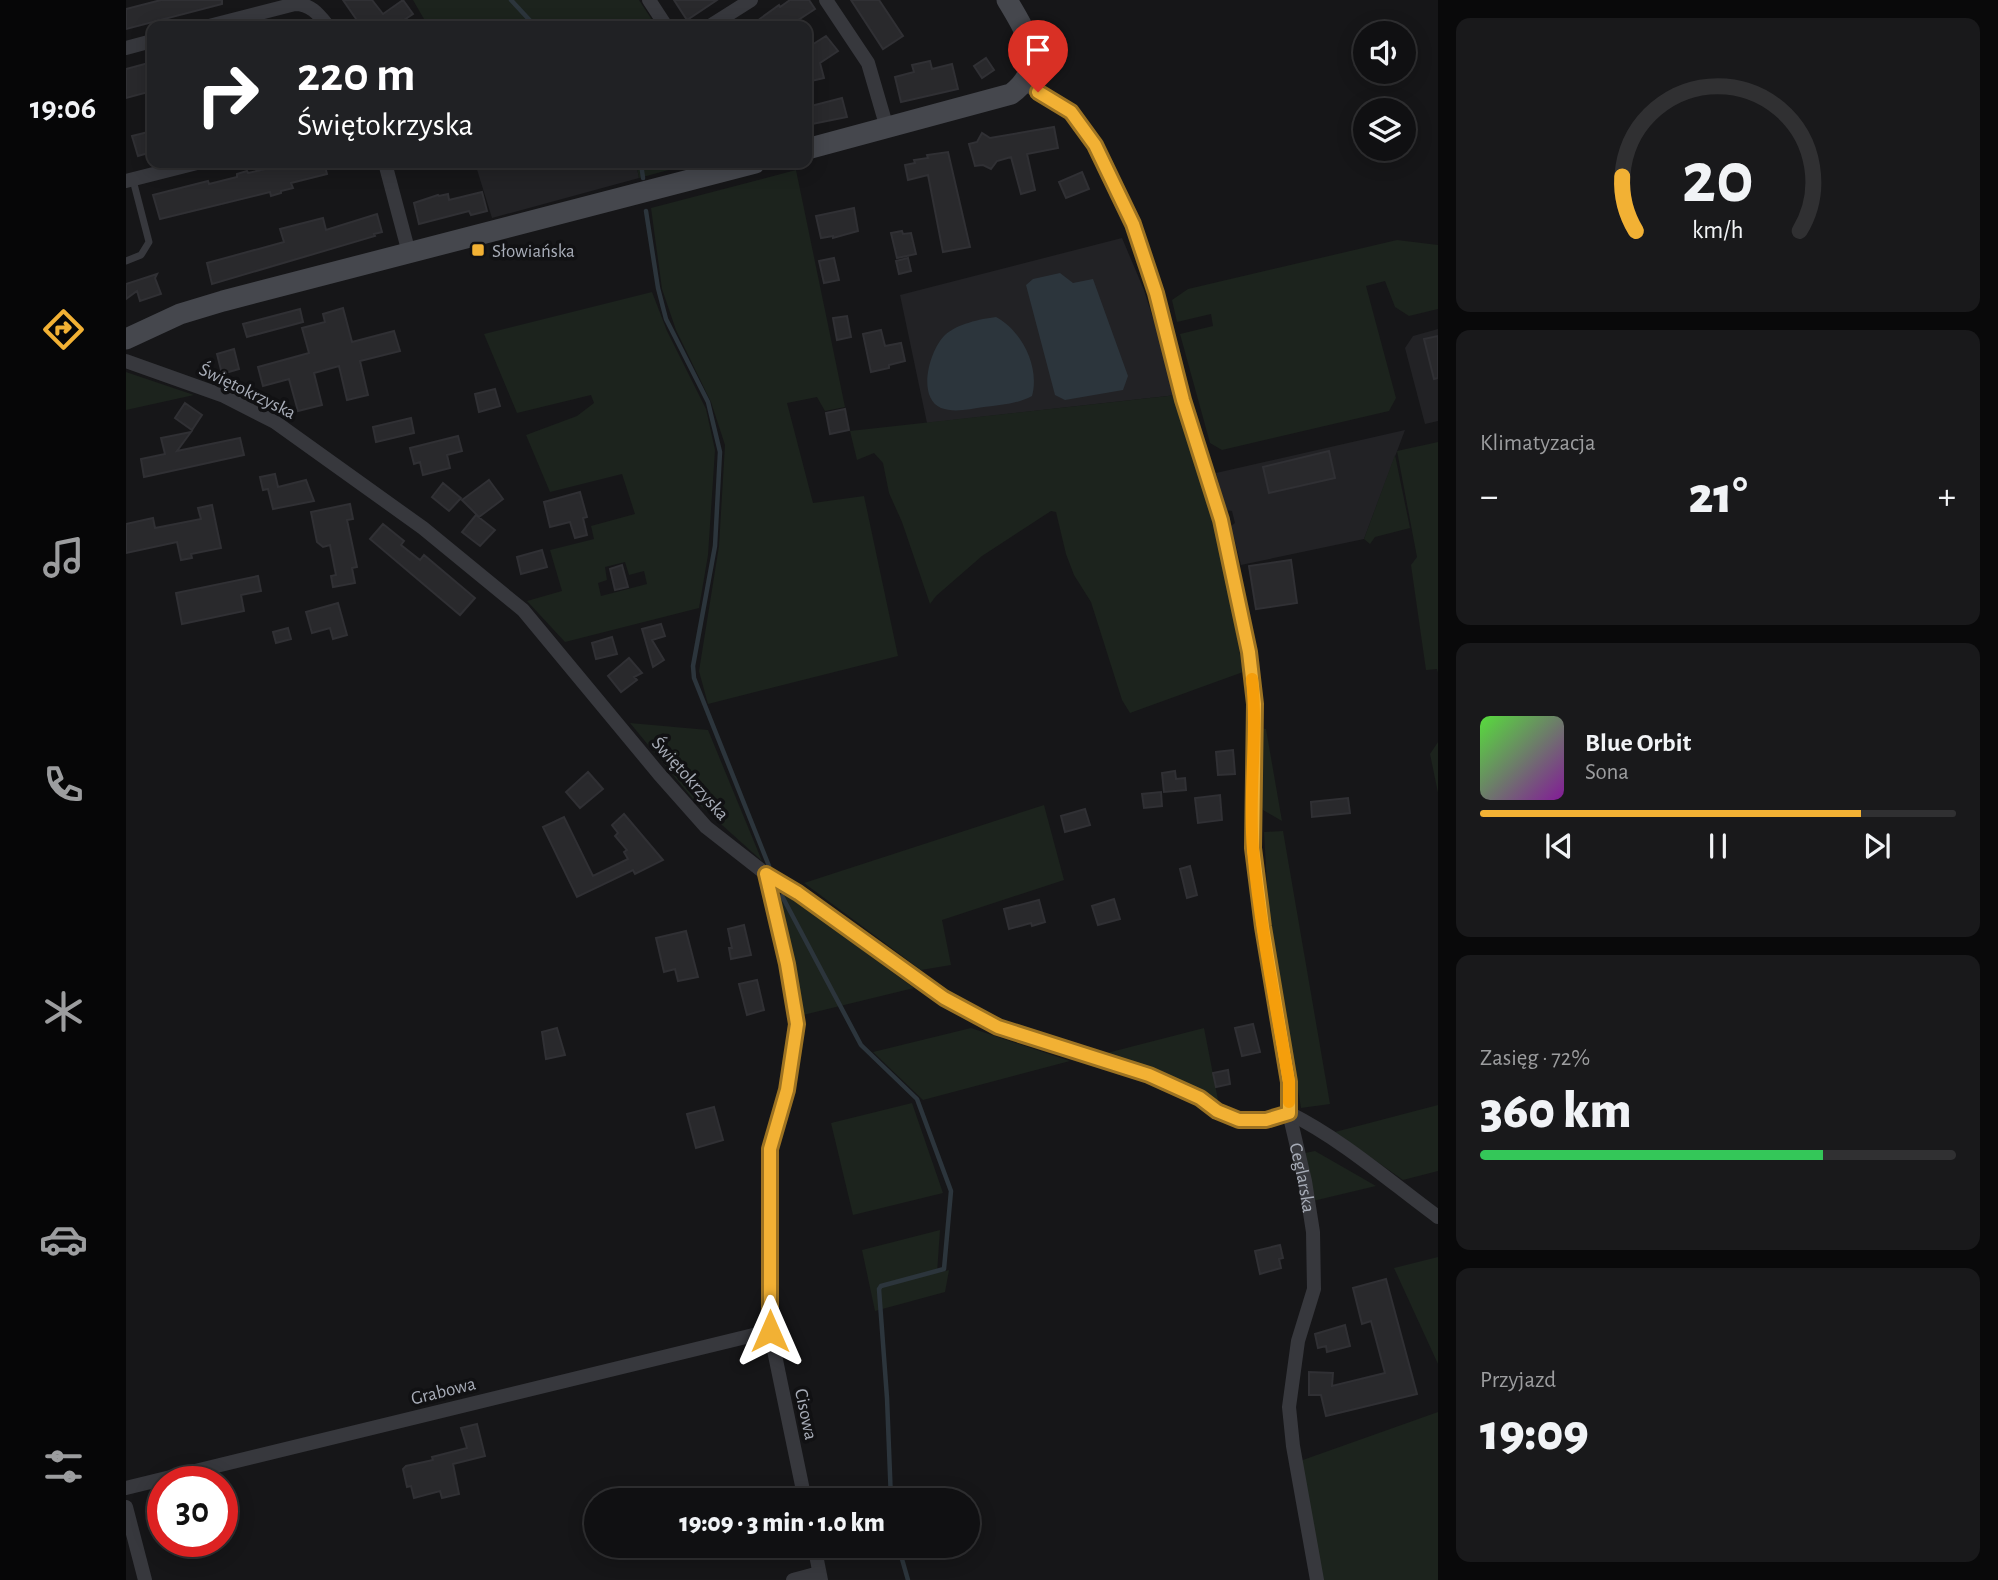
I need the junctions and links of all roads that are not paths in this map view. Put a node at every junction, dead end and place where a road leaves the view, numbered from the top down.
1 (649, 0) edge
2 (751, 0) edge
3 (826, 0) edge
4 (1007, 0) edge
5 (229, 21) edge
6 (323, 21) edge
7 (663, 21) edge
8 (718, 21) edge
9 (147, 42) edge
10 (126, 48) edge
11 (1024, 83) junction
12 (887, 128) junction
13 (812, 148) edge
14 (177, 168) edge
15 (386, 168) edge
16 (736, 168) edge
17 (129, 180) edge
18 (409, 253) junction
19 (126, 261) edge
20 (126, 339) edge
21 (126, 361) edge
22 (766, 878) junction
23 (1289, 1113) junction
24 (1438, 1217) edge
25 (770, 1331) junction
26 (126, 1488) edge
27 (803, 1488) edge
28 (126, 1507) edge
29 (817, 1558) edge
30 (820, 1576) edge
31 (145, 1580) edge
32 (793, 1580) edge
33 (1317, 1580) edge

1 - 7 street
2 - 8 street
3 - 12 street
4 - 11 street
5 - 6 street
9 - 10 street
11 - 12 street
11 - 23 street, Ceglarska
12 - 13 street
14 - 17 street
15 - 18 street
16 - 18 street
17 - 19 lane
18 - 20 street
21 - 22 street, Świętokrzyska
22 - 23 street, Świętokrzyska
22 - 25 street, Cisowa
23 - 24 street
23 - 33 street, Ceglarska
25 - 26 street, Grabowa
25 - 27 street, Cisowa
28 - 31 street
29 - 30 street
30 - 32 street

